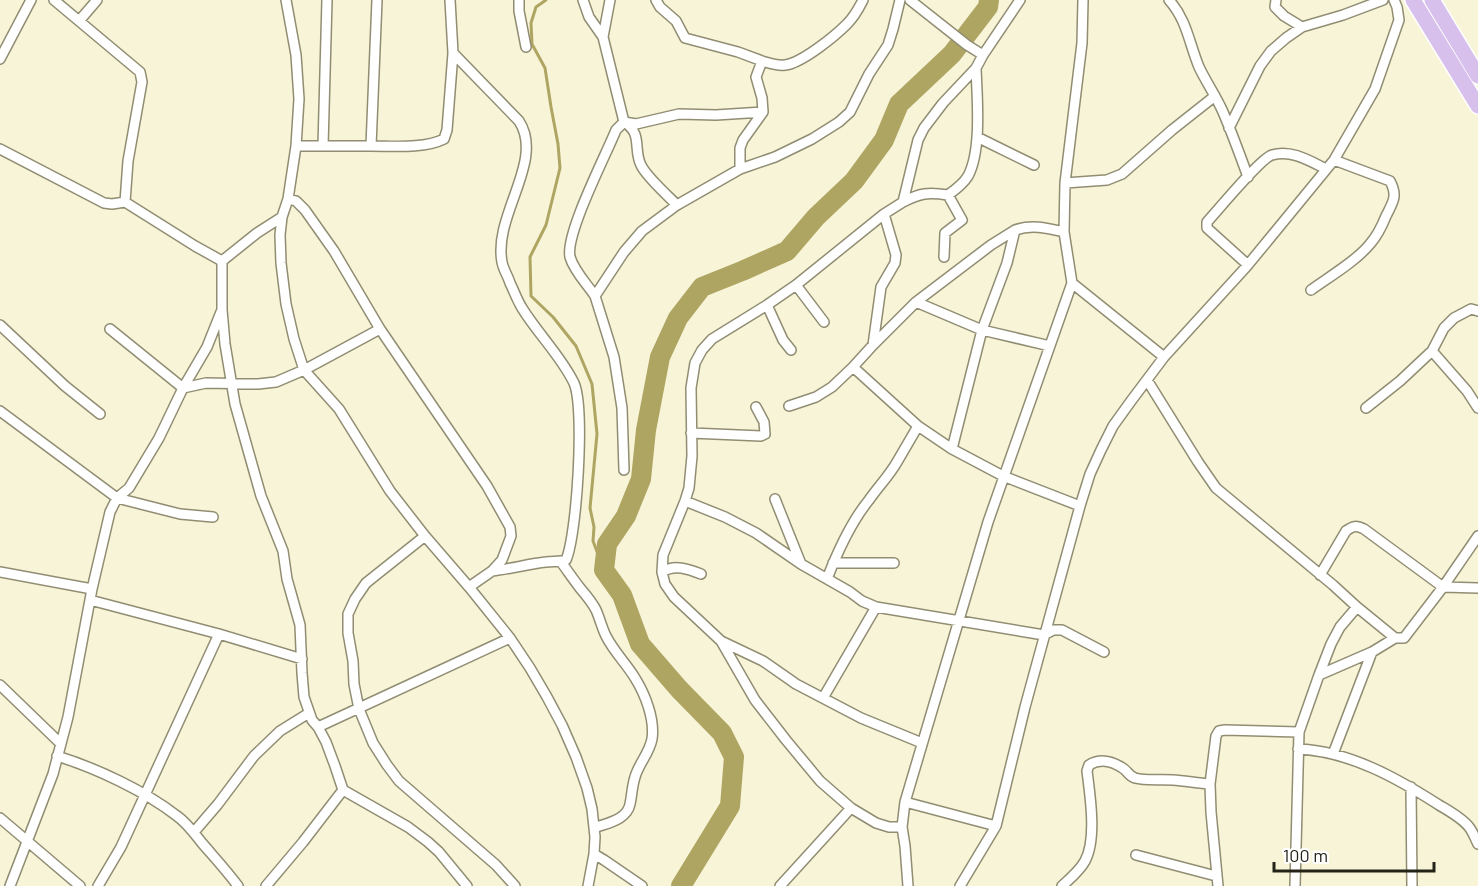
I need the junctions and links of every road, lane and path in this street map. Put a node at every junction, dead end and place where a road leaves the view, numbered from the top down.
1 (31, 0) edge
2 (54, 0) edge
3 (97, 0) edge
4 (286, 0) edge
5 (327, 0) edge
6 (377, 0) edge
7 (450, 0) edge
8 (519, 0) edge
9 (583, 0) edge
10 (610, 0) edge
11 (656, 0) edge
12 (863, 0) edge
13 (900, 0) edge
14 (910, 0) edge
15 (1020, 0) edge
16 (1083, 0) edge
17 (1169, 0) edge
18 (1276, 0) edge
19 (1383, 0) edge
20 (1394, 0) edge
21 (1413, 0) edge
22 (1432, 0) edge
23 (79, 21) junction
24 (1302, 27) junction
25 (603, 37) junction
26 (526, 47) dead end
27 (453, 53) junction
28 (983, 55) junction
29 (0, 59) edge
30 (762, 61) junction
31 (976, 68) junction
32 (1478, 76) edge
33 (1215, 96) junction
34 (1478, 106) edge
35 (763, 112) junction
36 (624, 122) junction
37 (1229, 128) junction
38 (977, 137) junction
39 (296, 146) junction
40 (323, 146) junction
41 (371, 146) junction
42 (0, 149) edge
43 (1334, 160) junction
44 (1034, 165) dead end
45 (740, 169) junction
46 (1326, 169) junction
47 (1248, 177) junction
48 (1065, 183) junction
49 (948, 195) junction
50 (288, 199) junction
51 (125, 202) junction
52 (903, 202) junction
53 (678, 205) junction
54 (884, 214) junction
55 (282, 217) junction
56 (1015, 230) junction
57 (1064, 232) junction
58 (944, 257) dead end
59 (222, 261) junction
60 (1248, 265) junction
61 (1072, 283) junction
62 (796, 285) junction
63 (1311, 290) dead end
64 (596, 296) junction
65 (916, 302) junction
66 (767, 305) junction
67 (222, 310) junction
68 (1478, 311) edge
69 (824, 322) dead end
70 (0, 325) edge
71 (110, 329) dead end
72 (380, 329) junction
73 (982, 330) junction
74 (873, 345) junction
75 (1050, 346) junction
76 (791, 350) dead end
77 (1432, 351) junction
78 (1164, 357) junction
79 (853, 367) junction
80 (304, 370) junction
81 (1147, 380) junction
82 (231, 384) junction
83 (183, 388) junction
84 (789, 406) dead end
85 (756, 407) dead end
86 (1366, 408) dead end
87 (1478, 408) edge
88 (2, 414) edge
89 (100, 414) dead end
90 (918, 426) junction
91 (692, 433) junction
92 (952, 449) junction
93 (624, 470) dead end
94 (1004, 476) junction
95 (117, 498) junction
96 (774, 499) dead end
97 (685, 501) junction
98 (1080, 506) junction
99 (213, 517) dead end
100 (425, 536) junction
101 (1478, 536) edge
102 (561, 562) junction
103 (833, 563) junction
104 (894, 563) dead end
105 (801, 564) junction
106 (492, 571) junction
107 (0, 572) edge
108 (662, 572) junction
109 (701, 574) dead end
110 (1320, 574) junction
111 (827, 579) junction
112 (469, 587) junction
113 (1443, 587) junction
114 (1478, 588) edge
115 (92, 589) junction
116 (90, 600) junction
117 (876, 607) junction
118 (1357, 607) junction
119 (959, 621) junction
120 (219, 634) junction
121 (1044, 635) junction
122 (510, 638) junction
123 (1395, 638) junction
124 (721, 641) junction
125 (1104, 652) dead end
126 (1372, 652) junction
127 (302, 658) junction
128 (1319, 675) junction
129 (0, 685) edge
130 (823, 698) junction
131 (359, 709) junction
132 (309, 713) junction
133 (318, 727) junction
134 (1299, 732) junction
135 (60, 743) junction
136 (922, 743) junction
137 (1298, 749) junction
138 (1334, 754) junction
139 (57, 756) junction
140 (1210, 784) junction
141 (1411, 787) junction
142 (343, 790) junction
143 (145, 795) junction
144 (905, 802) junction
145 (850, 808) junction
146 (0, 818) edge
147 (996, 826) junction
148 (902, 827) junction
149 (594, 828) junction
150 (194, 832) junction
151 (27, 840) junction
152 (1478, 843) edge
153 (594, 854) junction
154 (1136, 855) dead end
155 (1217, 881) edge
156 (10, 886) edge
157 (80, 886) edge
158 (98, 886) edge
159 (237, 886) edge
160 (266, 886) edge
161 (466, 886) edge
162 (514, 886) edge
163 (588, 886) edge
164 (642, 886) edge
165 (780, 886) edge
166 (908, 886) edge
167 (960, 886) edge
168 (1062, 886) edge
169 (1295, 886) edge
170 (1412, 886) edge

1 - 29 street
2 - 23 street
3 - 23 street
4 - 39 street
5 - 40 street
6 - 41 street
7 - 27 street
8 - 26 street
9 - 25 street
10 - 25 street
11 - 30 street
12 - 30 street
13 - 45 street
14 - 28 street
15 - 28 street
16 - 48 street
17 - 33 street
18 - 24 street
19 - 24 street
20 - 43 street
21 - 34 main road
22 - 32 main road
23 - 51 street
24 - 37 street
25 - 36 street
27 - 41 street
27 - 102 street
28 - 31 street
30 - 35 street
31 - 38 street
31 - 52 street
33 - 37 street
33 - 48 street
35 - 36 street
35 - 45 street
36 - 53 street
36 - 64 street
37 - 47 street
38 - 44 street
38 - 49 street
39 - 40 street
39 - 50 street
40 - 41 street
42 - 51 street
43 - 46 street
43 - 63 street
45 - 53 street
46 - 47 street
46 - 60 street
47 - 60 street
48 - 57 street
49 - 52 street
49 - 58 street
50 - 55 street
50 - 72 street
51 - 59 street
52 - 54 street
53 - 64 street
54 - 62 street
54 - 74 street
55 - 59 street
55 - 80 street
56 - 57 street
56 - 65 street
56 - 73 street
57 - 61 street
59 - 67 street
60 - 78 street
61 - 75 street
61 - 78 street
62 - 66 street
62 - 69 street
64 - 93 street
65 - 73 street
65 - 74 street
66 - 76 street
66 - 91 street
67 - 82 street
67 - 83 street
68 - 77 street
70 - 89 street
71 - 83 street
72 - 80 street
72 - 106 street
73 - 75 street
73 - 92 street
74 - 79 street
75 - 94 street
77 - 86 street
77 - 87 street
78 - 81 street
79 - 84 street
79 - 90 street
80 - 82 street
80 - 100 street
81 - 98 street
81 - 110 street
82 - 83 street
82 - 127 street
83 - 95 street
85 - 91 street
88 - 95 street
90 - 92 street
90 - 103 street
91 - 97 street
92 - 94 street
94 - 98 street
94 - 119 street
95 - 99 street
95 - 115 street
96 - 105 street
97 - 105 street
97 - 108 street
98 - 121 street
100 - 112 street
100 - 131 street
101 - 113 street
102 - 106 street
102 - 149 street
103 - 104 street
103 - 111 street
105 - 111 street
106 - 112 street
107 - 115 street
108 - 109 street
108 - 124 street
110 - 113 street
110 - 118 street
111 - 117 street
112 - 122 street
113 - 114 street
113 - 123 street
115 - 116 street
116 - 120 street
116 - 135 street
117 - 119 street
117 - 130 street
118 - 123 street
118 - 128 street
119 - 121 street
119 - 136 street
120 - 127 street
120 - 143 street
121 - 125 street
121 - 147 street
122 - 131 street
122 - 149 street
123 - 126 street
124 - 130 street
124 - 145 street
126 - 128 street
126 - 138 street
127 - 132 street
128 - 134 street
129 - 135 street
130 - 136 street
131 - 133 street
131 - 162 street
132 - 133 street
132 - 150 street
133 - 142 street
134 - 137 street
134 - 140 street
135 - 139 street
136 - 144 street
137 - 138 street
137 - 169 street
138 - 141 street
139 - 143 street
139 - 151 street
140 - 155 street
140 - 168 street
141 - 152 street
141 - 170 street
142 - 160 street
142 - 161 street
143 - 150 street
143 - 158 street
144 - 147 street
144 - 148 street
145 - 148 street
145 - 165 street
146 - 151 street
147 - 167 street
148 - 166 street
149 - 153 street
150 - 159 street
151 - 156 street
151 - 157 street
153 - 163 street
153 - 164 street
154 - 155 street

